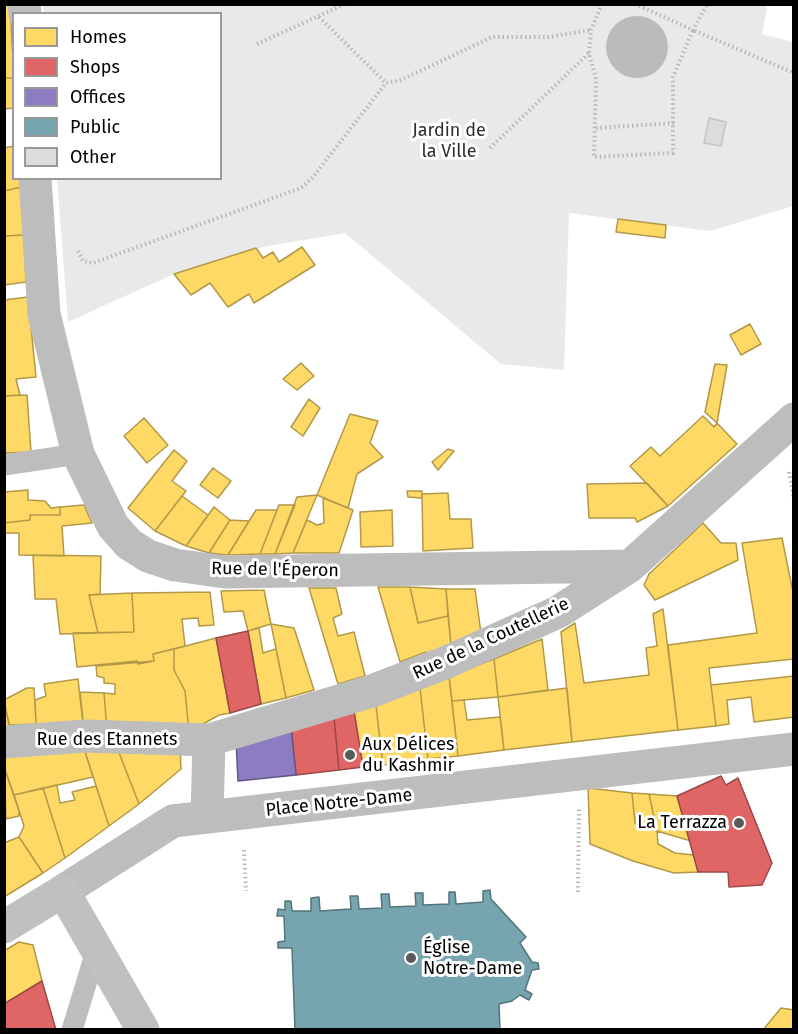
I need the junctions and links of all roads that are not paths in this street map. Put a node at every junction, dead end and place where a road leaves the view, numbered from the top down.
1 (35, 180) edge
2 (794, 418) edge
3 (78, 454) junction
4 (4, 465) edge
5 (630, 566) junction
6 (209, 740) junction
7 (4, 742) edge
8 (794, 749) edge
9 (207, 817) junction
10 (63, 891) junction
11 (4, 927) edge
12 (97, 948) junction
13 (72, 1029) edge
14 (143, 1029) edge

1 - 3 street, Rue de l'Éperon
2 - 5 street, Rue de la Coutellerie
3 - 4 lane
3 - 5 street, Rue de l'Éperon
5 - 6 street, Rue de la Coutellerie
6 - 7 street, Rue des Etannets
6 - 9 street
8 - 9 street, Place Notre-Dame
9 - 10 street, Place Notre-Dame
10 - 11 street
10 - 12 street
12 - 13 lane
12 - 14 street

